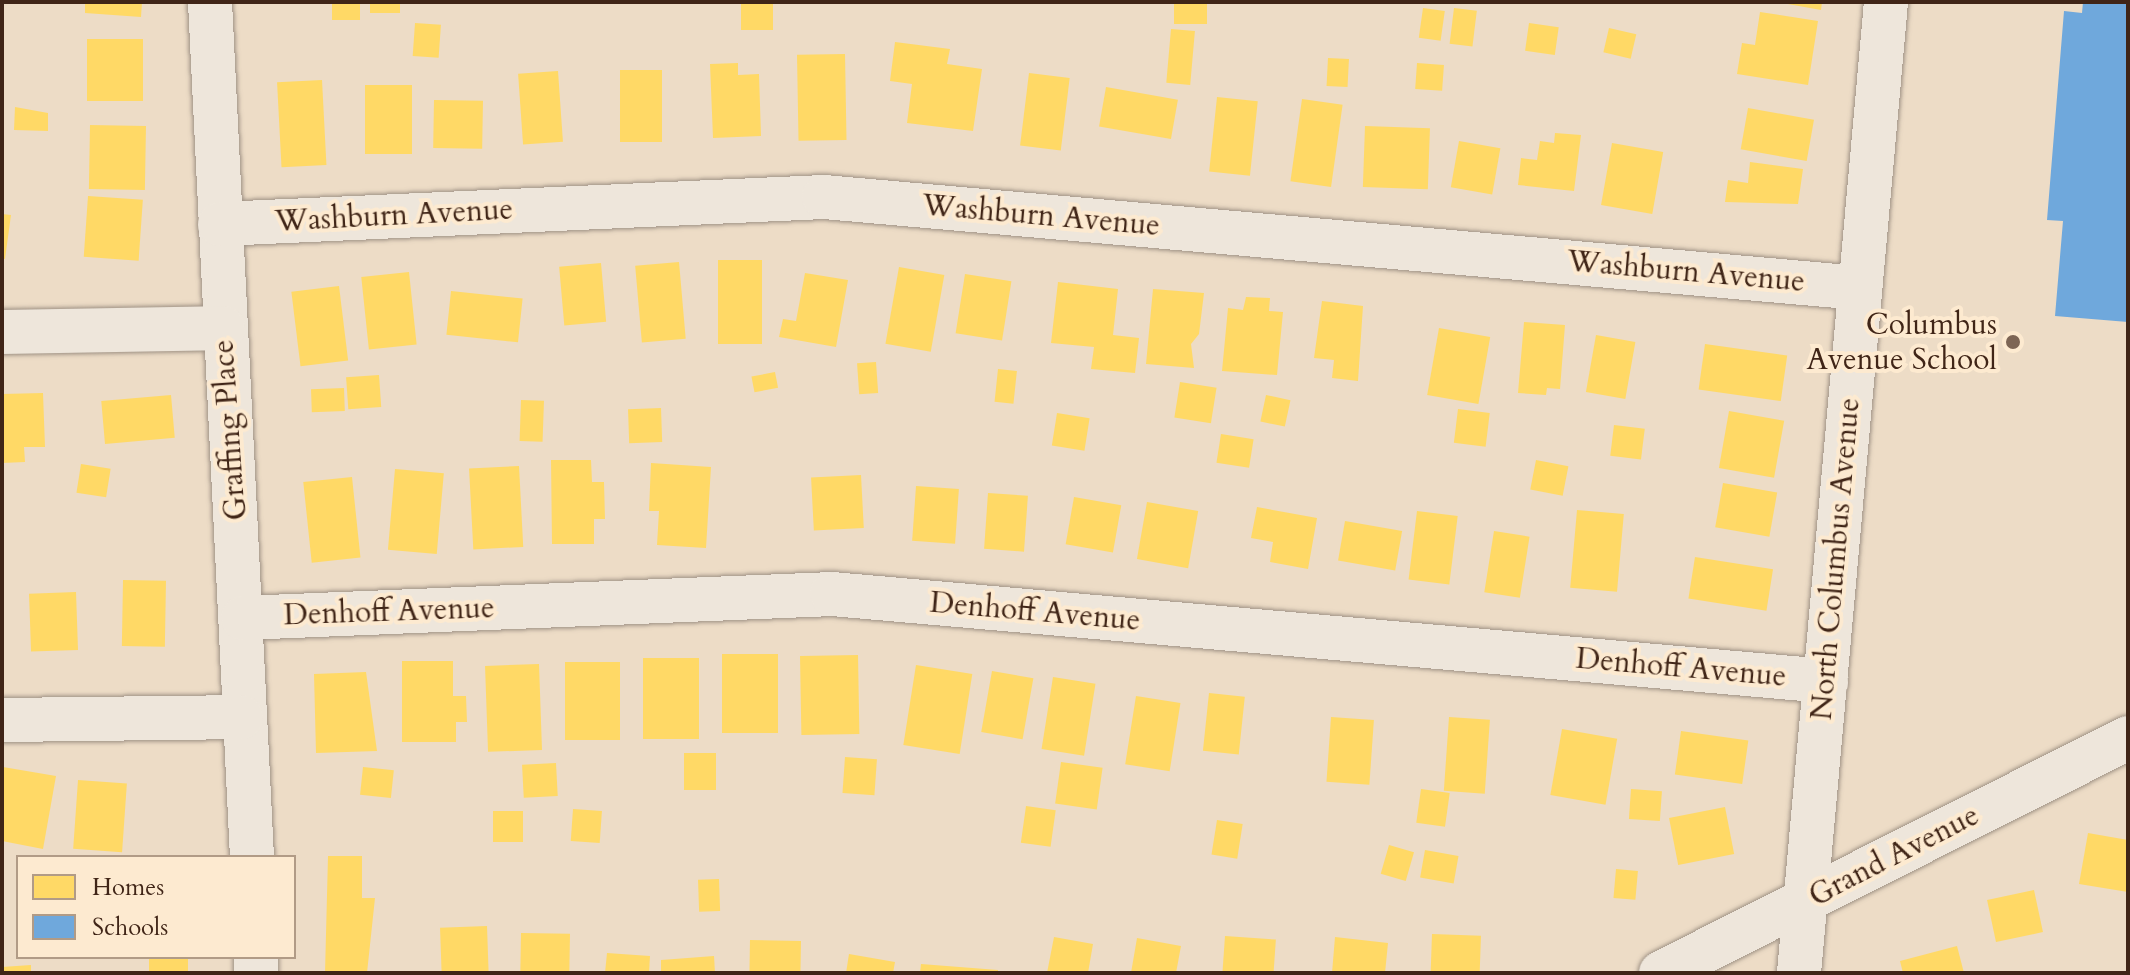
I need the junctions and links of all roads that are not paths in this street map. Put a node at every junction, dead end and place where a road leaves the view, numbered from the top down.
1 (210, 2) edge
2 (1886, 2) edge
3 (220, 224) junction
4 (1860, 288) junction
5 (223, 328) junction
6 (2, 332) edge
7 (243, 618) junction
8 (1826, 681) junction
9 (241, 717) junction
10 (2, 720) edge
11 (2128, 738) edge
12 (252, 855) edge
13 (1806, 900) junction
14 (1661, 973) edge
15 (1799, 973) edge

1 - 3 street, Graffing Place
2 - 4 street, North Columbus Avenue
3 - 4 street, Washburn Avenue
3 - 5 street, Graffing Place
4 - 8 street, North Columbus Avenue
5 - 6 street
5 - 7 street, Graffing Place
7 - 8 street, Denhoff Avenue
7 - 9 street, Graffing Place
8 - 13 street, North Columbus Avenue
9 - 10 street
9 - 12 street, Graffing Place
11 - 13 street, Grand Avenue
13 - 14 street, Grand Avenue
13 - 15 street, North Columbus Avenue

